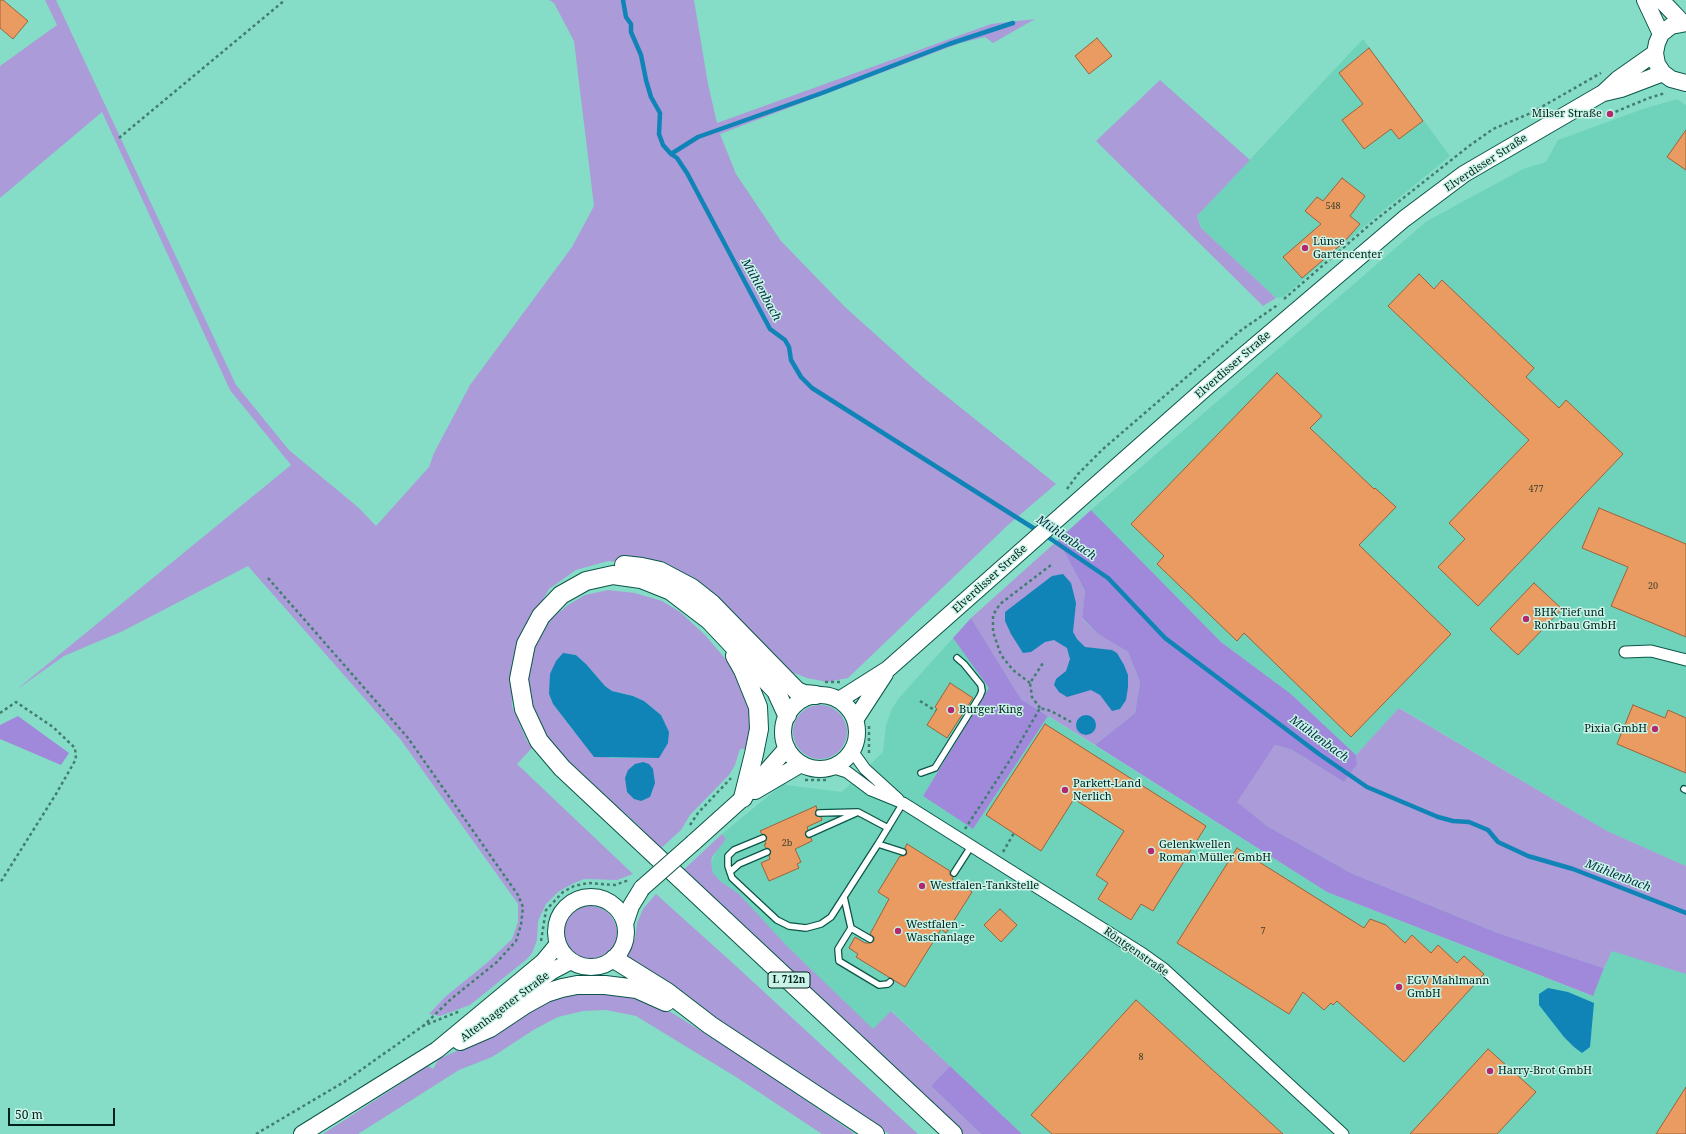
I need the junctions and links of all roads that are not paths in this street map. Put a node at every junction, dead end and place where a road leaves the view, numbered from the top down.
1 (1645, 0) edge
2 (1661, 0) edge
3 (1684, 22) edge
4 (1662, 34) junction
5 (1655, 53) junction
6 (1663, 73) junction
7 (1686, 83) edge
8 (1602, 93) junction
9 (556, 584) dead end
10 (709, 620) junction
11 (1625, 652) dead end
12 (957, 658) dead end
13 (1686, 660) edge
14 (888, 669) junction
15 (816, 695) junction
16 (839, 700) junction
17 (787, 715) junction
18 (855, 720) junction
19 (787, 748) junction
20 (852, 751) junction
21 (801, 764) junction
22 (921, 773) dead end
23 (832, 774) junction
24 (743, 798) junction
25 (903, 803) junction
26 (858, 812) junction
27 (819, 813) dead end
28 (888, 828) junction
29 (809, 834) dead end
30 (763, 838) dead end
31 (878, 844) junction
32 (972, 846) junction
33 (767, 852) dead end
34 (903, 852) dead end
35 (730, 872) junction
36 (954, 873) dead end
37 (637, 883) junction
38 (844, 898) junction
39 (607, 900) junction
40 (626, 924) junction
41 (851, 928) junction
42 (870, 939) dead end
43 (557, 945) junction
44 (614, 959) junction
45 (571, 961) junction
46 (890, 982) dead end
47 (710, 1024) junction
48 (460, 1041) junction
49 (437, 1050) junction
50 (302, 1134) edge
51 (875, 1134) edge
52 (953, 1134) edge
53 (1343, 1134) edge

1 - 4 main road
2 - 3 main road
3 - 4 main road
4 - 5 main road
5 - 6 main road
5 - 8 main road, Elverdisser Straße
6 - 7 main road
6 - 8 main road, Elverdisser Straße
8 - 14 main road, Elverdisser Straße
9 - 15 main road
10 - 17 main road
10 - 24 main road
10 - 52 main road, L 712n
11 - 13 street
12 - 22 lane
14 - 16 main road, Elverdisser Straße
14 - 18 main road, Elverdisser Straße
15 - 16 main road
15 - 17 main road
16 - 18 main road
17 - 19 main road
18 - 20 main road
19 - 21 main road
19 - 24 main road
20 - 23 main road
20 - 25 street, Röntgenstraße
21 - 23 main road
21 - 24 main road
23 - 25 street, Röntgenstraße
24 - 37 main road, bridge
25 - 28 lane
25 - 32 street, Röntgenstraße
26 - 27 lane
26 - 28 lane
26 - 29 lane
28 - 31 lane
30 - 35 lane
31 - 34 lane
31 - 38 lane
32 - 36 lane
32 - 53 street, Röntgenstraße
33 - 35 lane
35 - 38 lane
37 - 39 main road
37 - 40 main road
38 - 41 lane
39 - 40 main road
39 - 43 main road
40 - 44 main road
41 - 42 lane
41 - 46 lane
43 - 45 main road
43 - 49 main road, Altenhagener Straße
44 - 45 main road
44 - 47 main road
45 - 48 main road, Altenhagener Straße
47 - 48 main road
47 - 51 main road
48 - 49 main road, Altenhagener Straße
49 - 50 main road, Altenhagener Straße

